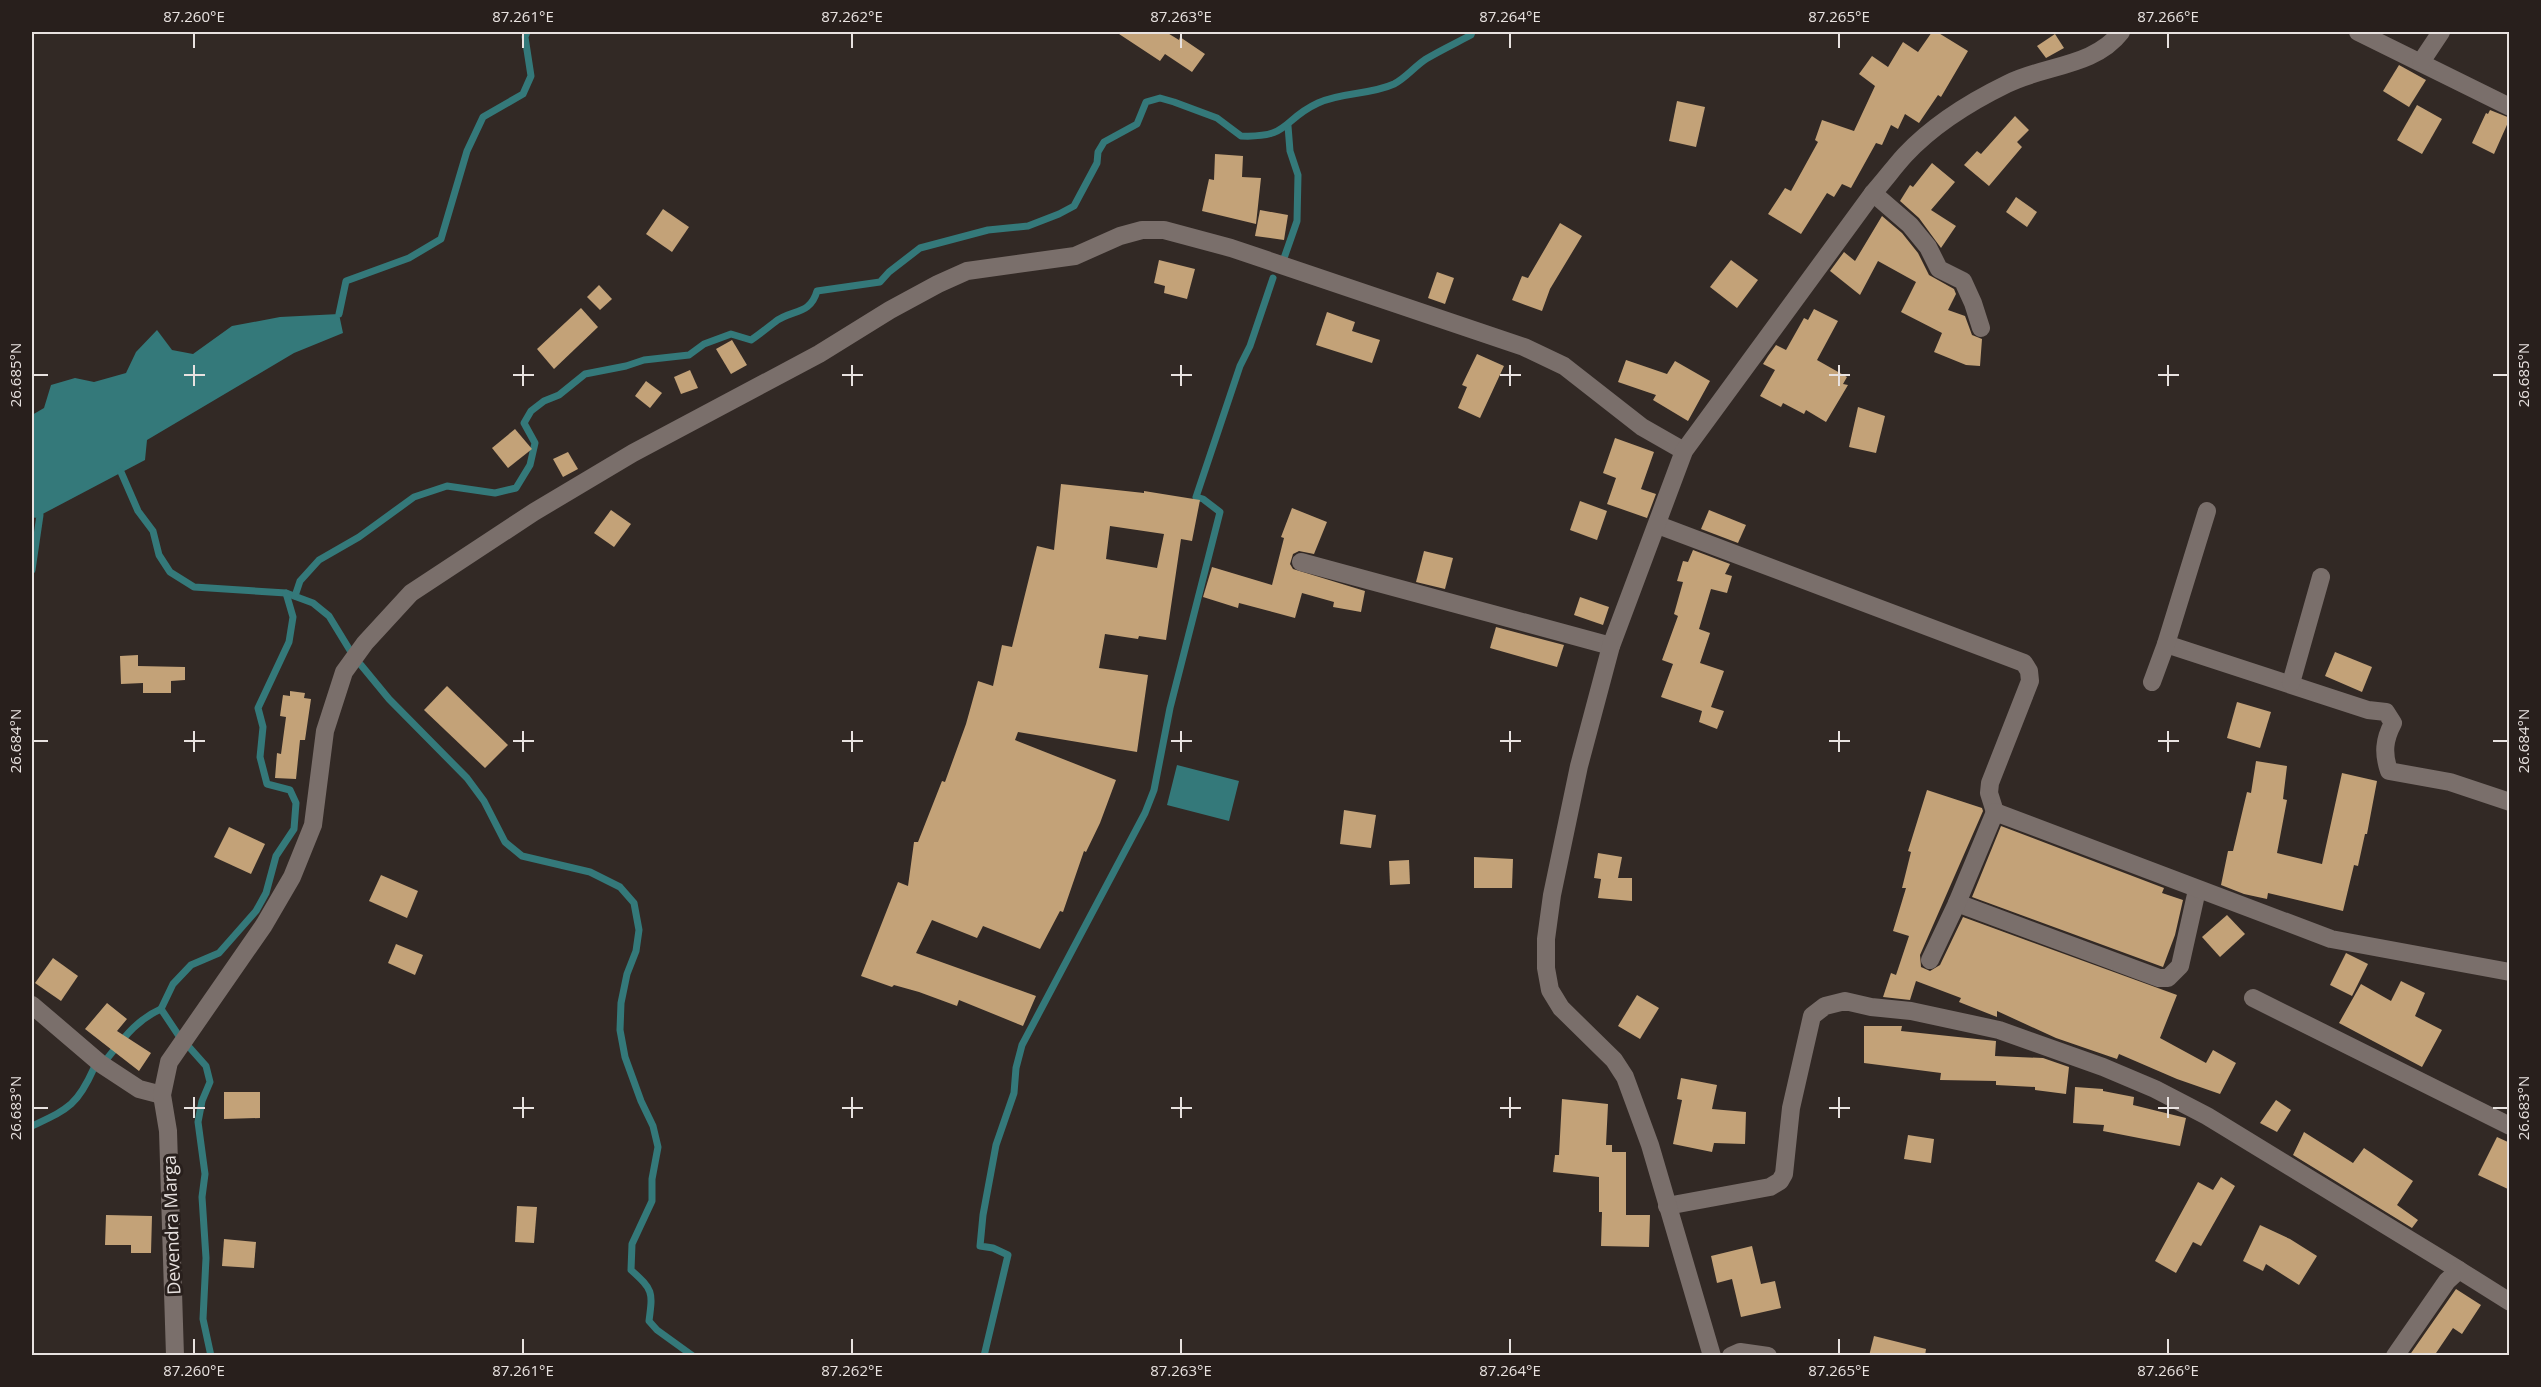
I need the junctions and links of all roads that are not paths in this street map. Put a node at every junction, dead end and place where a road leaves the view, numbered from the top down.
1 (2121, 32) edge
2 (2358, 32) edge
3 (2441, 32) edge
4 (2421, 62) junction
5 (2510, 107) edge
6 (1873, 194) junction
7 (1981, 328) dead end
8 (1684, 451) junction
9 (2207, 511) dead end
10 (1658, 525) junction
11 (1301, 562) dead end
12 (2321, 577) dead end
13 (2166, 644) junction
14 (1611, 646) junction
15 (2152, 682) dead end
16 (2291, 683) junction
17 (2510, 802) edge
18 (1995, 812) junction
19 (2197, 890) junction
20 (1957, 903) junction
21 (1930, 960) dead end
22 (2510, 972) edge
23 (2253, 998) dead end
24 (32, 1005) edge
25 (162, 1095) junction
26 (2510, 1126) edge
27 (1667, 1206) junction
28 (2459, 1269) junction
29 (2510, 1302) edge
30 (175, 1356) edge
31 (1712, 1356) edge
32 (1731, 1356) edge
33 (1768, 1356) edge
34 (2395, 1356) edge

1 - 6 street
2 - 4 street
3 - 4 street
4 - 5 street
6 - 7 street
6 - 8 street
8 - 10 street
8 - 25 street
9 - 13 street
10 - 14 street
10 - 18 street
11 - 14 street
12 - 16 street
13 - 15 street
13 - 16 street
14 - 27 street
16 - 17 street
18 - 19 street
18 - 20 street
19 - 20 street
19 - 22 street
20 - 21 street
23 - 26 street
24 - 25 street
25 - 30 street, Devendra Marga
27 - 28 street
27 - 31 street
28 - 29 street
28 - 34 street
32 - 33 street

